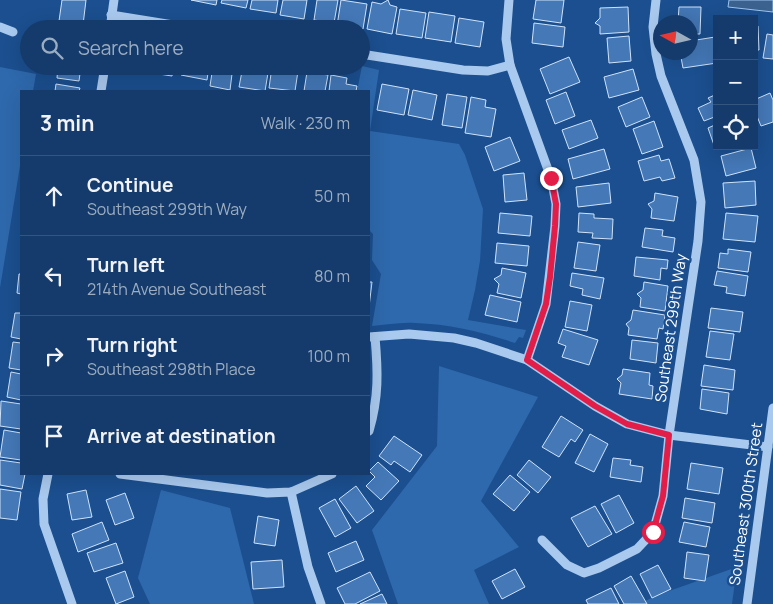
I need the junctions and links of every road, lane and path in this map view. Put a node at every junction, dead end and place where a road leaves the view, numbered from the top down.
1 (114, 0) edge
2 (509, 0) edge
3 (656, 0) edge
4 (111, 15) junction
5 (111, 20) edge
6 (142, 20) edge
7 (0, 27) edge
8 (13, 32) dead end
9 (370, 55) edge
10 (510, 66) junction
11 (103, 75) edge
12 (101, 90) edge
13 (372, 337) edge
14 (527, 360) junction
15 (773, 408) edge
16 (370, 427) edge
17 (669, 435) junction
18 (768, 447) junction
19 (48, 475) edge
20 (128, 475) edge
21 (330, 475) edge
22 (291, 492) junction
23 (542, 540) dead end
24 (72, 604) edge
25 (321, 604) edge
26 (747, 604) edge

1 - 4 street
2 - 10 street
3 - 17 street, Southeast 299th Way
4 - 5 street
4 - 6 street
7 - 8 street
9 - 10 street
10 - 14 street
11 - 12 street
13 - 14 street
13 - 16 street
14 - 17 street
15 - 18 street, Southeast 300th Street
17 - 18 street
17 - 23 street, Southeast 299th Way
18 - 26 street, Southeast 300th Street
19 - 24 street
20 - 22 street
21 - 22 street
22 - 25 street

